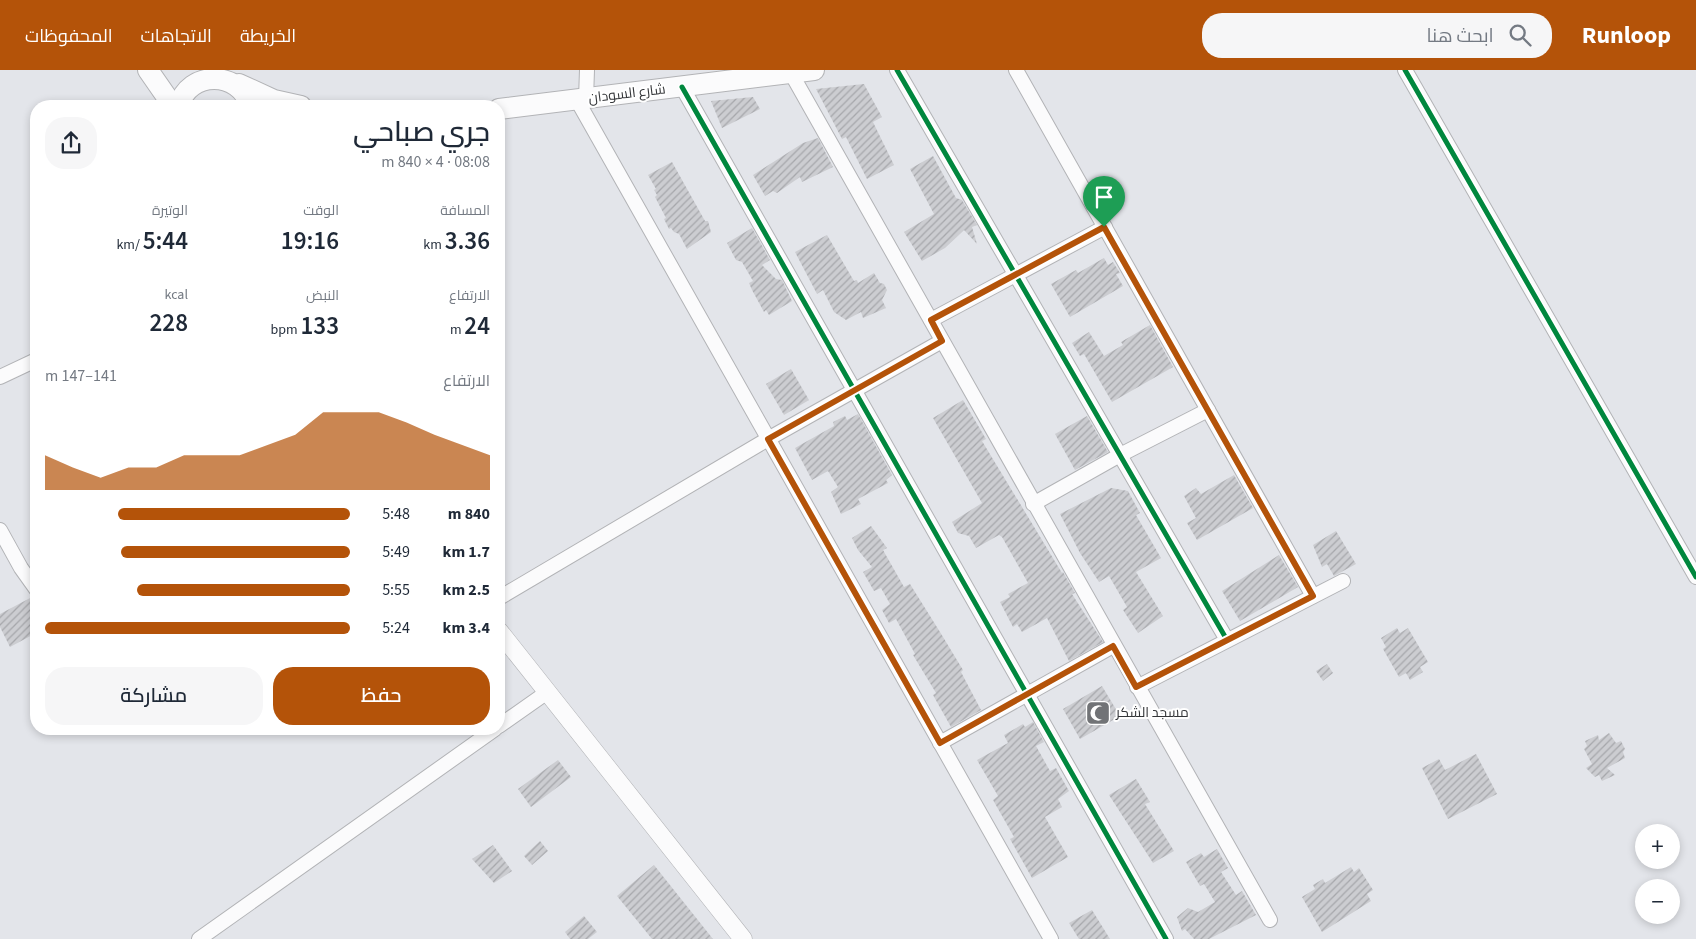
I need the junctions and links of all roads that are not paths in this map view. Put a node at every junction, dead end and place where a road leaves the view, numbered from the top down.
1 (148, 70) edge
2 (587, 70) edge
3 (814, 70) edge
4 (897, 70) edge
5 (1016, 70) edge
6 (1405, 70) edge
7 (208, 72) edge
8 (791, 73) junction
9 (238, 83) junction
10 (682, 87) junction
11 (581, 99) junction
12 (169, 100) edge
13 (180, 100) edge
14 (248, 100) edge
15 (274, 100) edge
16 (505, 108) edge
17 (1104, 227) junction
18 (1016, 274) junction
19 (931, 320) junction
20 (942, 341) junction
21 (30, 363) edge
22 (0, 377) edge
23 (855, 391) junction
24 (1208, 410) junction
25 (768, 439) junction
26 (1120, 455) junction
27 (1033, 504) junction
28 (0, 530) edge
29 (1691, 557) edge
30 (1696, 577) edge
31 (30, 581) edge
32 (1343, 581) dead end
33 (505, 594) edge
34 (1313, 596) junction
35 (505, 639) edge
36 (1227, 640) junction
37 (1113, 646) junction
38 (1136, 687) junction
39 (546, 692) junction
40 (1028, 696) junction
41 (505, 722) edge
42 (487, 735) edge
43 (940, 743) junction
44 (1270, 920) dead end
45 (199, 939) edge
46 (743, 939) edge
47 (1051, 939) edge
48 (1166, 939) edge

1 - 12 main road
2 - 11 street
3 - 8 main road, شارع السودان
4 - 18 street
5 - 17 street
6 - 29 street
7 - 9 main road
7 - 13 main road
8 - 10 main road, شارع السودان
8 - 19 street
9 - 14 main road
9 - 15 main road
10 - 11 main road, شارع السودان
10 - 23 street
11 - 16 main road, شارع السودان
11 - 25 street
17 - 18 street
17 - 24 street
18 - 19 street
18 - 26 street
19 - 20 street
20 - 23 street
20 - 27 street
21 - 22 street
23 - 25 street
23 - 40 street
24 - 26 street
24 - 34 street
25 - 33 street
25 - 43 street
26 - 27 street
26 - 36 street
27 - 37 street
28 - 31 street
29 - 30 street
32 - 34 street
34 - 36 street
35 - 39 street
36 - 38 street
37 - 38 street
37 - 40 street
38 - 44 street
39 - 41 street
39 - 46 street
40 - 43 street
40 - 48 street
42 - 45 street
43 - 47 street

